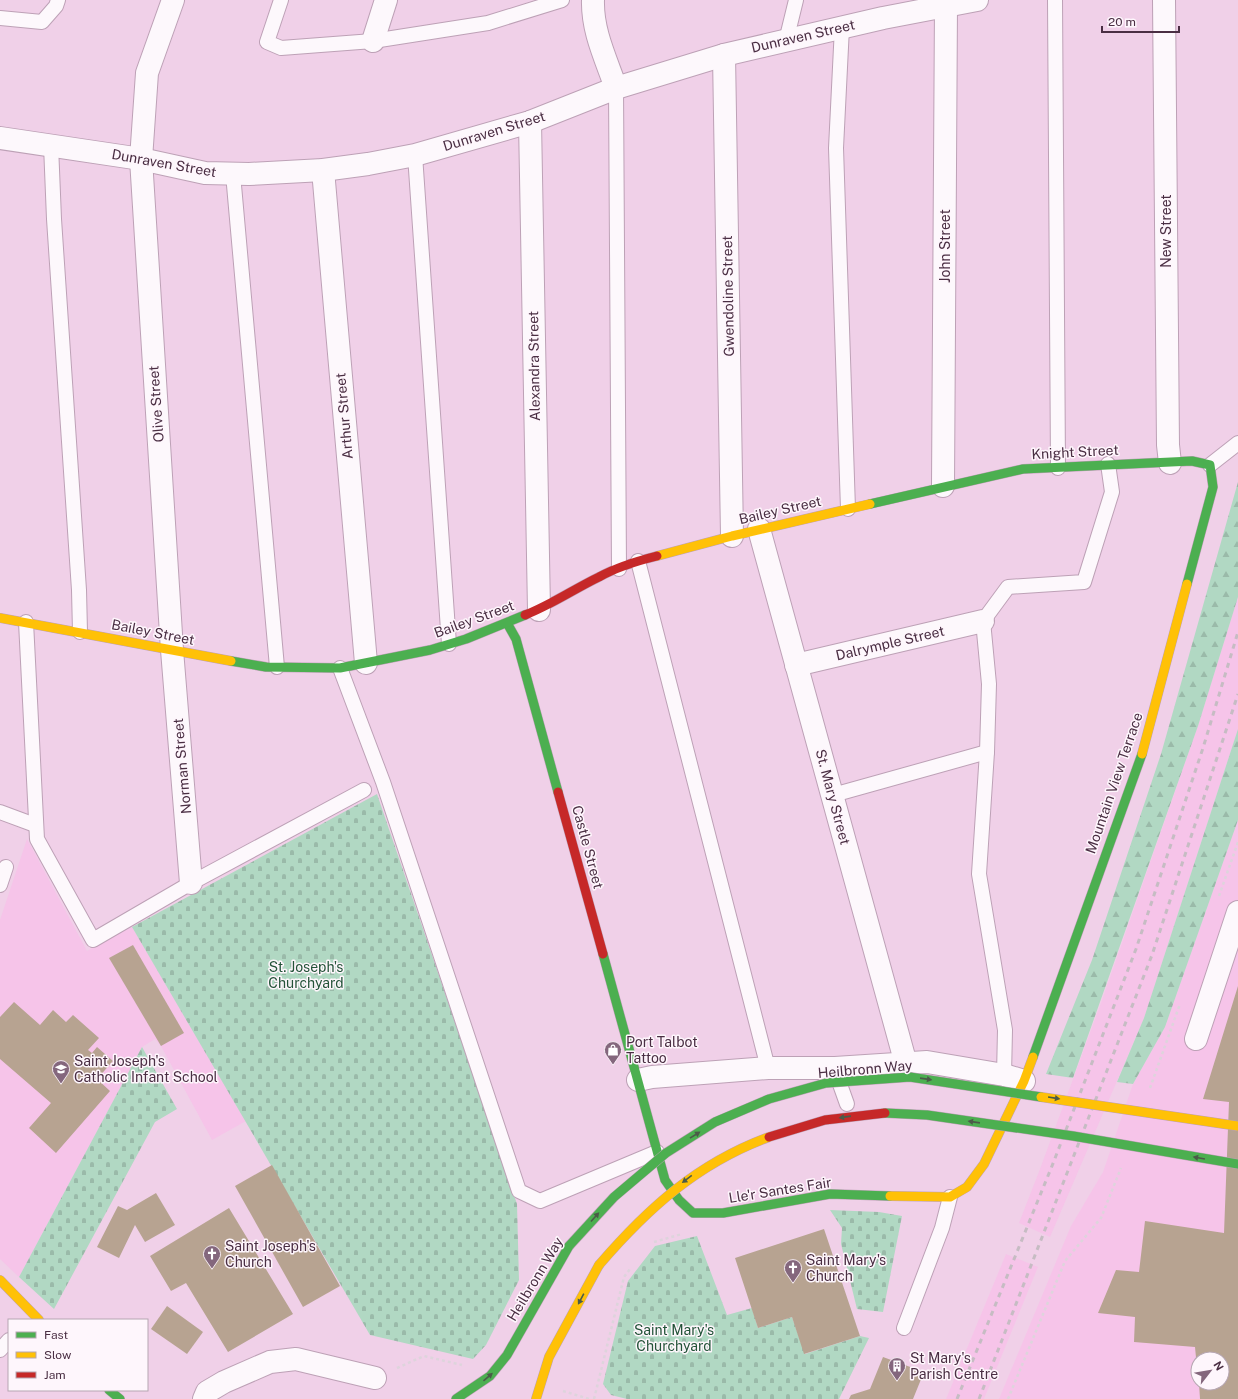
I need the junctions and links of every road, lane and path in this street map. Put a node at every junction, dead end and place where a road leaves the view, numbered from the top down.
1 (58, 0) edge
2 (173, 0) edge
3 (281, 0) edge
4 (386, 0) edge
5 (562, 0) edge
6 (593, 0) edge
7 (796, 0) edge
8 (977, 0) edge
9 (1055, 0) edge
10 (1164, 0) edge
11 (946, 5) junction
12 (885, 9) edge
13 (0, 18) edge
14 (842, 27) junction
15 (373, 41) junction
16 (786, 41) junction
17 (724, 55) junction
18 (616, 88) junction
19 (530, 122) junction
20 (0, 138) edge
21 (52, 145) junction
22 (415, 155) junction
23 (141, 159) junction
24 (322, 170) junction
25 (233, 174) junction
26 (1238, 443) edge
27 (1170, 463) junction
28 (1108, 464) junction
29 (1210, 465) junction
30 (1058, 468) junction
31 (943, 486) junction
32 (848, 509) junction
33 (759, 530) junction
34 (732, 536) junction
35 (638, 561) junction
36 (619, 569) junction
37 (538, 610) junction
38 (0, 618) edge
39 (983, 621) junction
40 (26, 622) junction
41 (508, 622) junction
42 (80, 632) junction
43 (449, 644) junction
44 (172, 650) junction
45 (366, 663) junction
46 (796, 665) junction
47 (277, 667) junction
48 (340, 668) junction
49 (987, 752) junction
50 (364, 790) dead end
51 (833, 795) junction
52 (0, 812) edge
53 (35, 826) junction
54 (6, 867) dead end
55 (192, 883) junction
56 (0, 885) edge
57 (1238, 912) edge
58 (1196, 1039) dead end
59 (906, 1064) junction
60 (768, 1068) junction
61 (835, 1068) junction
62 (1014, 1078) junction
63 (638, 1080) junction
64 (847, 1104) dead end
65 (1238, 1126) edge
66 (657, 1152) junction
67 (1238, 1164) edge
68 (950, 1197) junction
69 (693, 1213) junction
70 (651, 1243) dead end
71 (633, 1266) dead end
72 (0, 1280) edge
73 (33, 1318) edge
74 (904, 1328) dead end
75 (8, 1341) edge
76 (0, 1350) edge
77 (465, 1366) dead end
78 (375, 1378) joint
79 (558, 1390) dead end
80 (110, 1391) edge
81 (120, 1399) edge
82 (204, 1399) edge
83 (456, 1399) edge
84 (536, 1399) edge
85 (589, 1399) edge
86 (594, 1399) edge

1 - 13 lane
2 - 23 street, Olive Street
3 - 15 lane
4 - 15 street
5 - 15 lane
6 - 18 street
7 - 16 lane
8 - 11 street, Dunraven Street
9 - 30 lane
10 - 27 street, New Street
11 - 12 street, Dunraven Street
11 - 31 street, John Street
12 - 14 street, Dunraven Street
14 - 16 street, Dunraven Street
14 - 32 lane
16 - 17 street, Dunraven Street
17 - 18 street, Dunraven Street
17 - 34 street, Gwendoline Street
18 - 19 street, Dunraven Street
18 - 36 lane
19 - 22 street, Dunraven Street
19 - 37 street, Alexandra Street
20 - 21 street, Dunraven Street
21 - 23 street, Dunraven Street
21 - 42 lane
22 - 24 street, Dunraven Street
22 - 43 lane
23 - 25 street, Dunraven Street
23 - 44 street, Olive Street
24 - 25 street, Dunraven Street
24 - 45 street, Arthur Street
25 - 47 lane
26 - 29 lane
27 - 28 street, Knight Street
27 - 29 street, Knight Street
28 - 30 street, Knight Street
28 - 39 lane
29 - 62 street, Mountain View Terrace
30 - 31 street, Knight Street
31 - 32 street, Bailey Street
32 - 33 street, Bailey Street
33 - 34 street, Bailey Street
33 - 46 street, St. Mary Street
34 - 35 street, Bailey Street
35 - 36 street, Bailey Street
35 - 60 lane
36 - 37 street, Bailey Street
37 - 41 street, Bailey Street
38 - 40 street, Bailey Street
39 - 46 street, Dalrymple Street
39 - 49 lane
40 - 42 street, Bailey Street
40 - 53 lane
41 - 43 street, Bailey Street
41 - 63 street, Castle Street
42 - 44 street, Bailey Street
43 - 45 street, Bailey Street
44 - 47 street, Bailey Street
44 - 55 street, Norman Street
45 - 48 street, Bailey Street
46 - 51 street, St. Mary Street
47 - 48 street, Bailey Street
48 - 66 lane
49 - 51 lane
49 - 62 lane
50 - 55 lane
51 - 59 street, St. Mary Street
52 - 53 lane
53 - 55 lane
54 - 56 lane
57 - 58 street
59 - 61 street
59 - 62 street
60 - 61 street
60 - 63 street
61 - 64 lane
62 - 68 street
63 - 66 street
83 -> 65 street, Heilbronn Way, bridge
66 - 69 street
67 -> 84 street, bridge
68 - 69 street, Lle'r Santes Fair
68 - 74 lane
69 - 70 path
71 - 86 path
72 - 73 street
75 - 76 lane
77 - 78 path
78 - 82 street
79 - 85 path
80 - 81 street

